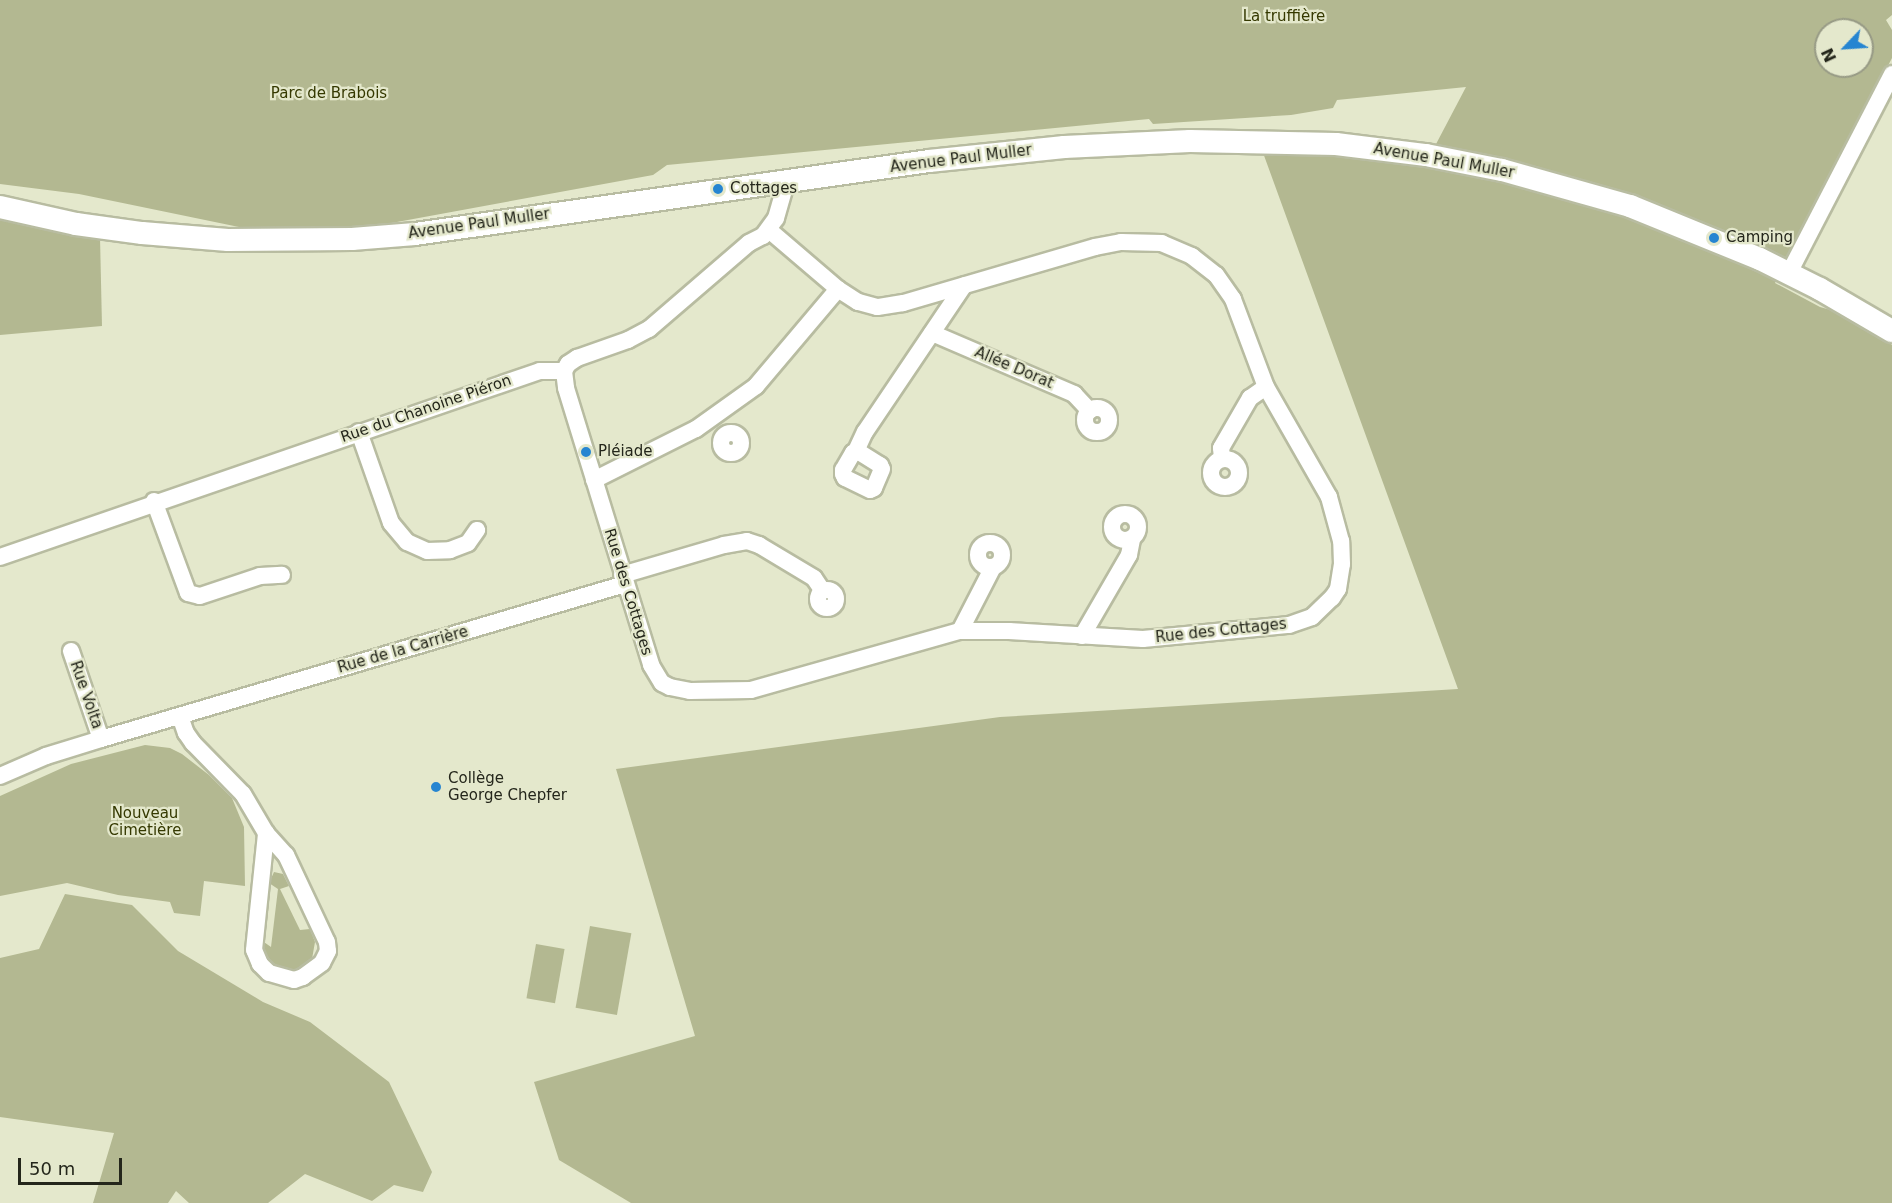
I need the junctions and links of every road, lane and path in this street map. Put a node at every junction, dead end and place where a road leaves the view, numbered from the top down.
1 (1892, 74) edge
2 (787, 180) junction
3 (0, 207) edge
4 (769, 230) junction
5 (1789, 273) junction
6 (964, 285) junction
7 (838, 289) junction
8 (1892, 331) edge
9 (928, 340) junction
10 (564, 371) junction
11 (1266, 387) junction
12 (1090, 411) dead end
13 (706, 423) junction
14 (359, 432) junction
15 (723, 437) dead end
16 (856, 452) dead end
17 (1222, 459) dead end
18 (594, 480) junction
19 (154, 501) junction
20 (477, 530) dead end
21 (1132, 538) dead end
22 (0, 557) edge
23 (993, 567) dead end
24 (282, 575) dead end
25 (623, 580) junction
26 (822, 590) dead end
27 (960, 631) junction
28 (1082, 636) junction
29 (71, 651) dead end
30 (180, 716) junction
31 (101, 739) junction
32 (0, 776) edge
33 (266, 832) junction

1 - 5 street
2 - 3 main road, Avenue Paul Muller
2 - 4 street
2 - 5 main road, Avenue Paul Muller
4 - 7 street, Rue des Cottages
4 - 10 street
5 - 8 main road, Avenue Paul Muller
6 - 7 street, Rue des Cottages
6 - 9 street
6 - 11 street, Rue des Cottages
7 - 13 street
9 - 12 street, Allée Dorat
9 - 16 street
10 - 14 street, Rue du Chanoine Piéron
10 - 18 street, Rue des Cottages
11 - 17 street
11 - 28 street, Rue des Cottages
13 - 15 street
13 - 18 street
14 - 19 street, Rue du Chanoine Piéron
14 - 20 street
18 - 25 street, Rue des Cottages
19 - 22 street, Rue du Chanoine Piéron
19 - 24 street
21 - 28 street
23 - 27 street
25 - 26 street, Rue de la Carrière
25 - 27 street, Rue des Cottages
25 - 30 street, Rue de la Carrière
27 - 28 street, Rue des Cottages
29 - 31 street, Rue Volta
30 - 31 street, Rue de la Carrière
30 - 33 street
31 - 32 street, Rue de la Carrière
33 - 33 street

